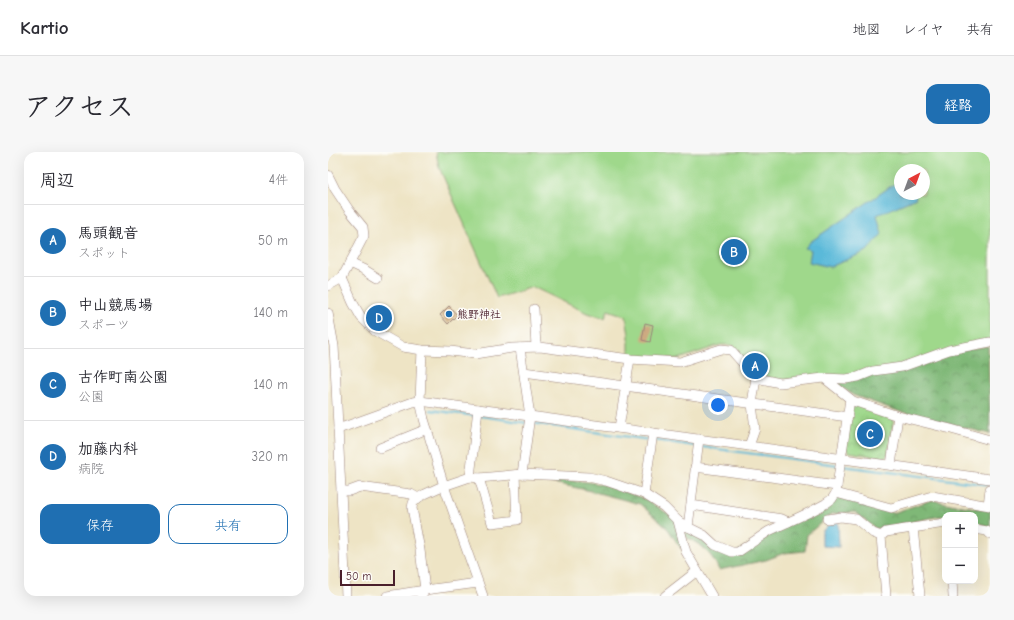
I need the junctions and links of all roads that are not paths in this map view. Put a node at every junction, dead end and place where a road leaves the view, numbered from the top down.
1 (328, 174) edge
2 (350, 263) junction
3 (342, 278) junction
4 (378, 278) dead end
5 (328, 286) edge
6 (534, 309) dead end
7 (328, 313) edge
8 (329, 323) edge
9 (990, 342) edge
10 (536, 347) junction
11 (520, 348) junction
12 (422, 350) junction
13 (630, 359) junction
14 (524, 372) junction
15 (756, 378) junction
16 (824, 378) junction
17 (625, 386) junction
18 (850, 398) junction
19 (420, 401) junction
20 (752, 404) junction
21 (478, 409) junction
22 (530, 416) junction
23 (898, 416) junction
24 (848, 417) junction
25 (619, 428) junction
26 (427, 429) junction
27 (653, 433) junction
28 (338, 436) junction
29 (699, 439) junction
30 (990, 440) edge
31 (749, 446) junction
32 (380, 448) dead end
33 (842, 459) junction
34 (891, 466) junction
35 (696, 467) junction
36 (519, 475) junction
37 (470, 477) junction
38 (479, 478) junction
39 (990, 479) edge
40 (444, 486) junction
41 (990, 489) edge
42 (837, 490) junction
43 (341, 491) junction
44 (644, 494) junction
45 (418, 498) junction
46 (691, 505) junction
47 (989, 505) edge
48 (827, 519) dead end
49 (678, 521) junction
50 (788, 522) junction
51 (942, 524) edge
52 (688, 527) junction
53 (913, 528) junction
54 (978, 530) edge
55 (990, 534) edge
56 (881, 536) junction
57 (697, 571) junction
58 (478, 583) junction
59 (952, 584) edge
60 (423, 593) edge
61 (346, 596) edge
62 (387, 596) edge
63 (483, 596) edge
64 (665, 596) edge
65 (711, 596) edge
66 (886, 596) edge
67 (919, 596) edge
68 (953, 596) edge

1 - 2 street
2 - 3 street
2 - 4 street
3 - 5 street
3 - 12 street
6 - 10 street
7 - 8 street
8 - 28 street
9 - 16 street
10 - 11 street
10 - 13 street
11 - 12 street
11 - 14 street
12 - 19 street
13 - 15 street
13 - 17 street
14 - 17 street
14 - 22 street
15 - 16 street
15 - 20 street
16 - 18 street
17 - 20 street
17 - 25 street
18 - 23 street
18 - 24 street
19 - 21 street
19 - 26 street
19 - 28 street
20 - 24 street
20 - 31 street
21 - 22 street
21 - 37 street
22 - 25 street
22 - 36 street
23 - 30 street
23 - 34 street
24 - 33 street
25 - 27 street
26 - 32 street
26 - 40 street
27 - 29 street
27 - 44 street
28 - 43 street
29 - 31 street
29 - 35 street
31 - 33 street
33 - 34 street
33 - 42 street
34 - 39 street
35 - 42 street
35 - 46 street
36 - 38 street
36 - 38 street
36 - 44 street
37 - 38 street
37 - 40 street
40 - 45 street
40 - 58 street
41 - 47 street
42 - 47 street
42 - 50 street
43 - 45 street
43 - 61 street
44 - 49 street
45 - 60 street
46 - 50 street
46 - 52 street
48 - 56 street
49 - 52 street
49 - 57 street
50 - 52 street
51 - 53 street
53 - 56 street
53 - 67 street
54 - 55 street
56 - 66 street
57 - 64 street
57 - 65 street
58 - 60 street
58 - 63 street
59 - 68 street
60 - 62 street

